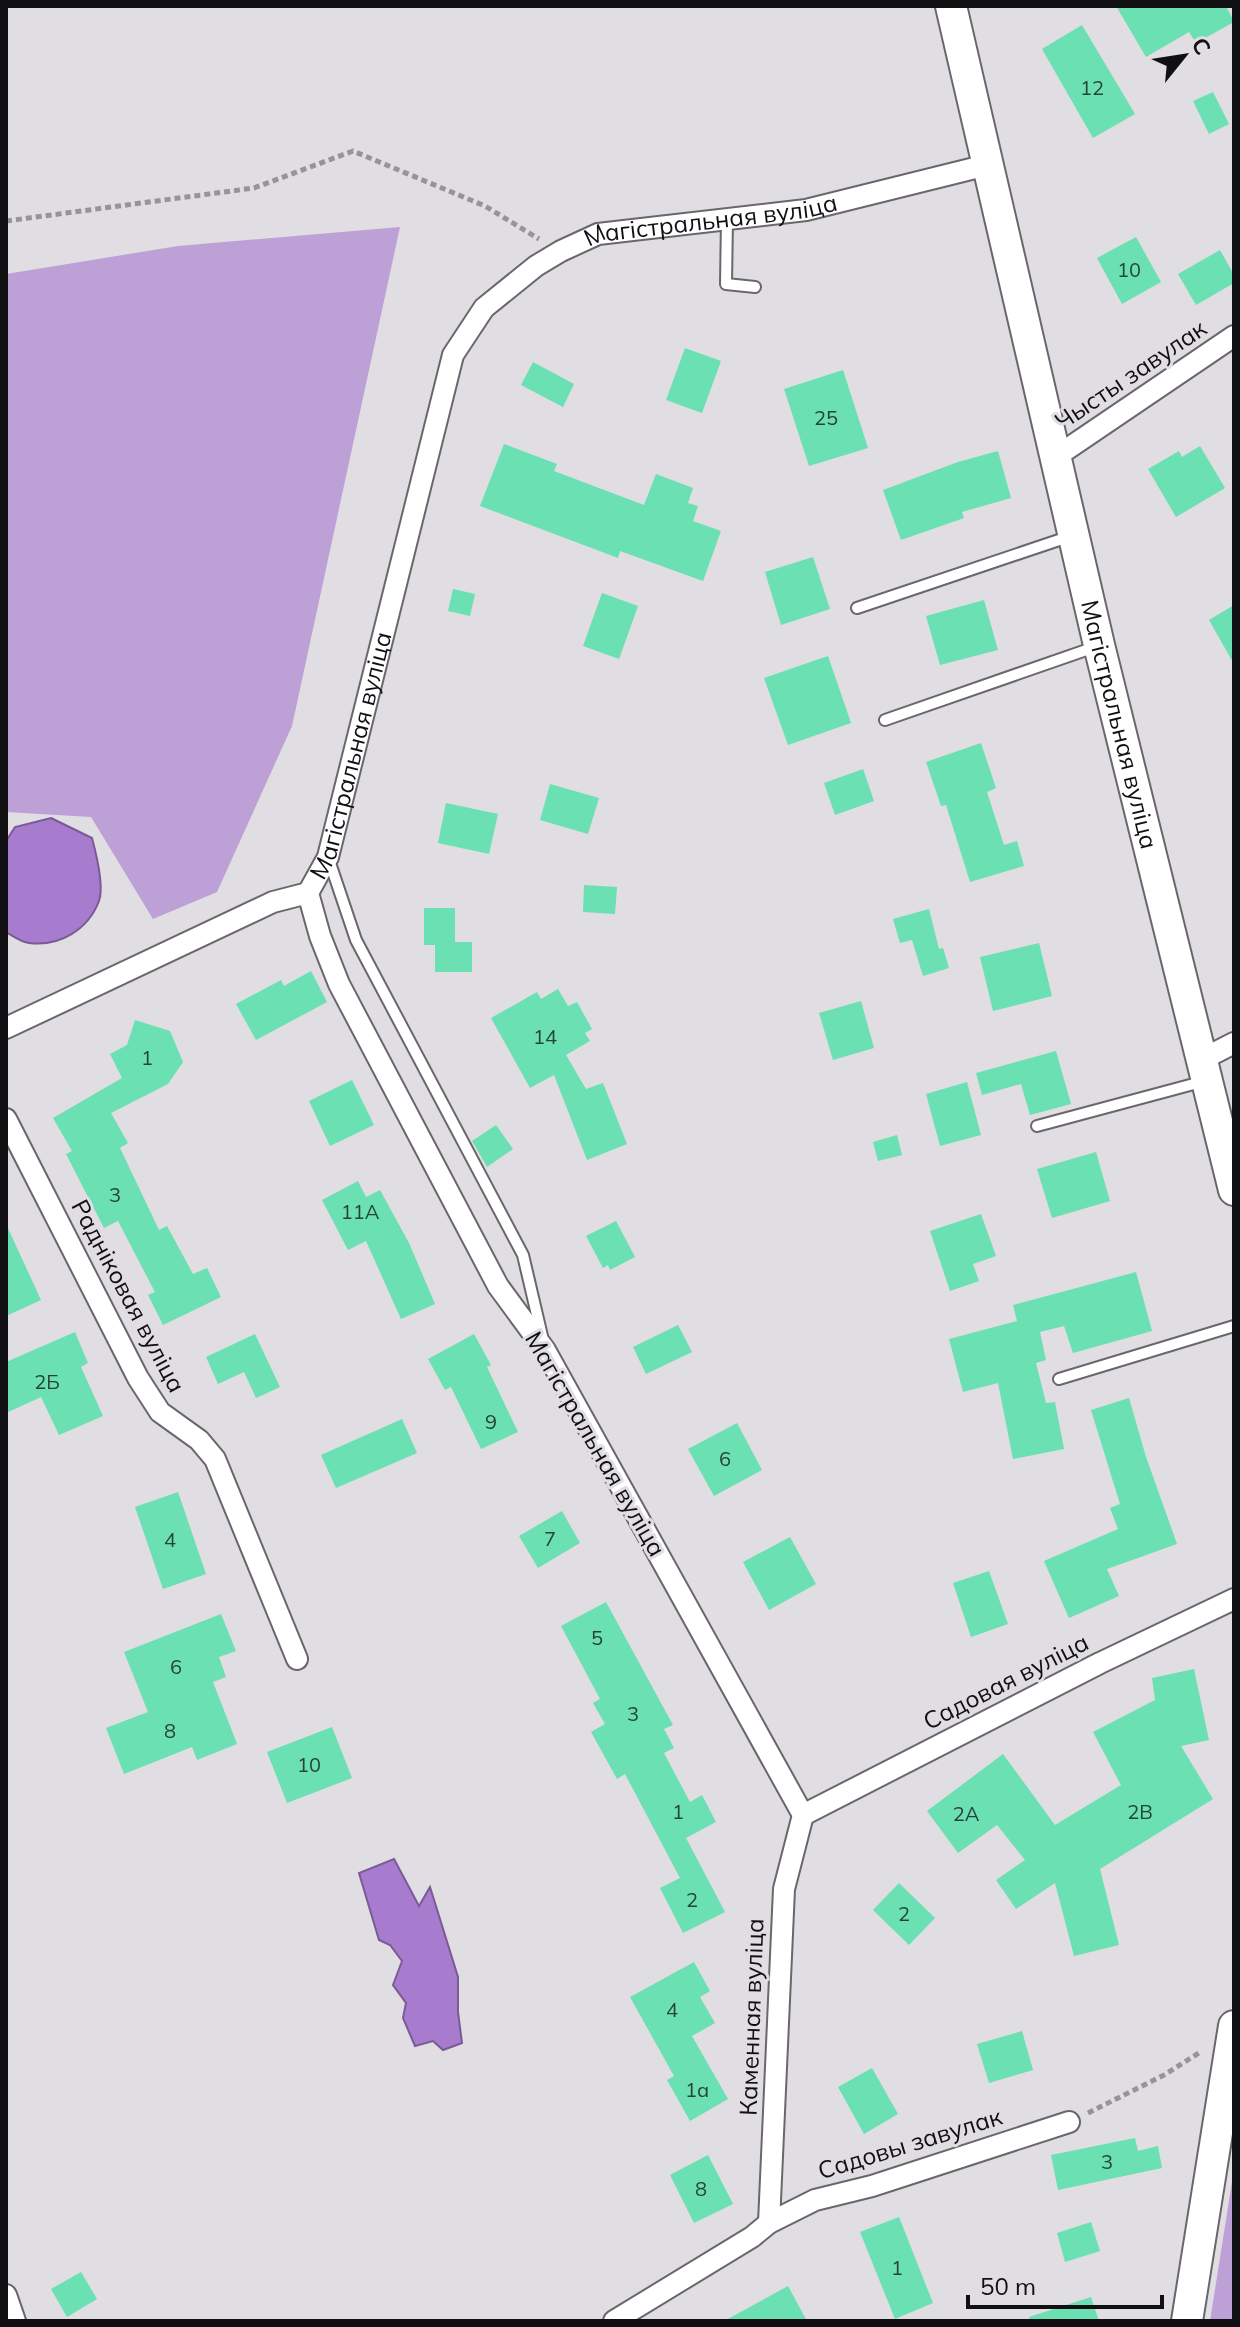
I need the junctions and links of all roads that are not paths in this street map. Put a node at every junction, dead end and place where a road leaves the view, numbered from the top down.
1 (951, 6) edge
2 (987, 165) junction
3 (727, 219) junction
4 (755, 287) dead end
5 (1234, 336) edge
6 (1057, 456) junction
7 (1075, 535) junction
8 (857, 608) dead end
9 (1099, 645) junction
10 (885, 720) dead end
11 (328, 857) junction
12 (308, 893) junction
13 (6, 1028) edge
14 (1234, 1043) edge
15 (1203, 1070) junction
16 (6, 1119) edge
17 (1037, 1126) dead end
18 (1234, 1190) edge
19 (1234, 1326) edge
20 (545, 1350) junction
21 (1059, 1379) dead end
22 (1234, 1599) edge
23 (297, 1659) dead end
24 (803, 1815) junction
25 (1233, 2029) edge
26 (1069, 2122) road end
27 (769, 2223) junction
28 (6, 2295) edge
29 (15, 2321) edge
30 (614, 2321) edge
31 (1187, 2321) edge

1 - 2 street, Магістральная вуліца
2 - 3 street, Магістральная вуліца
2 - 6 street, Магістральная вуліца
3 - 4 lane
3 - 11 street, Магістральная вуліца
5 - 6 street, Чысты завулак
6 - 7 street, Магістральная вуліца
7 - 8 lane
7 - 9 street, Магістральная вуліца
9 - 10 lane
9 - 15 street, Магістральная вуліца
11 - 12 street, Магістральная вуліца
11 - 20 lane
12 - 13 street
12 - 20 street, Магістральная вуліца
14 - 15 street
15 - 17 lane
15 - 18 street, Магістральная вуліца
16 - 23 street, Радніковая вуліца
19 - 21 lane
20 - 24 street, Магістральная вуліца
22 - 24 street, Садовая вуліца
24 - 27 street, Каменная вуліца
25 - 31 street
26 - 27 street, Садовы завулак
27 - 30 street
28 - 29 street

